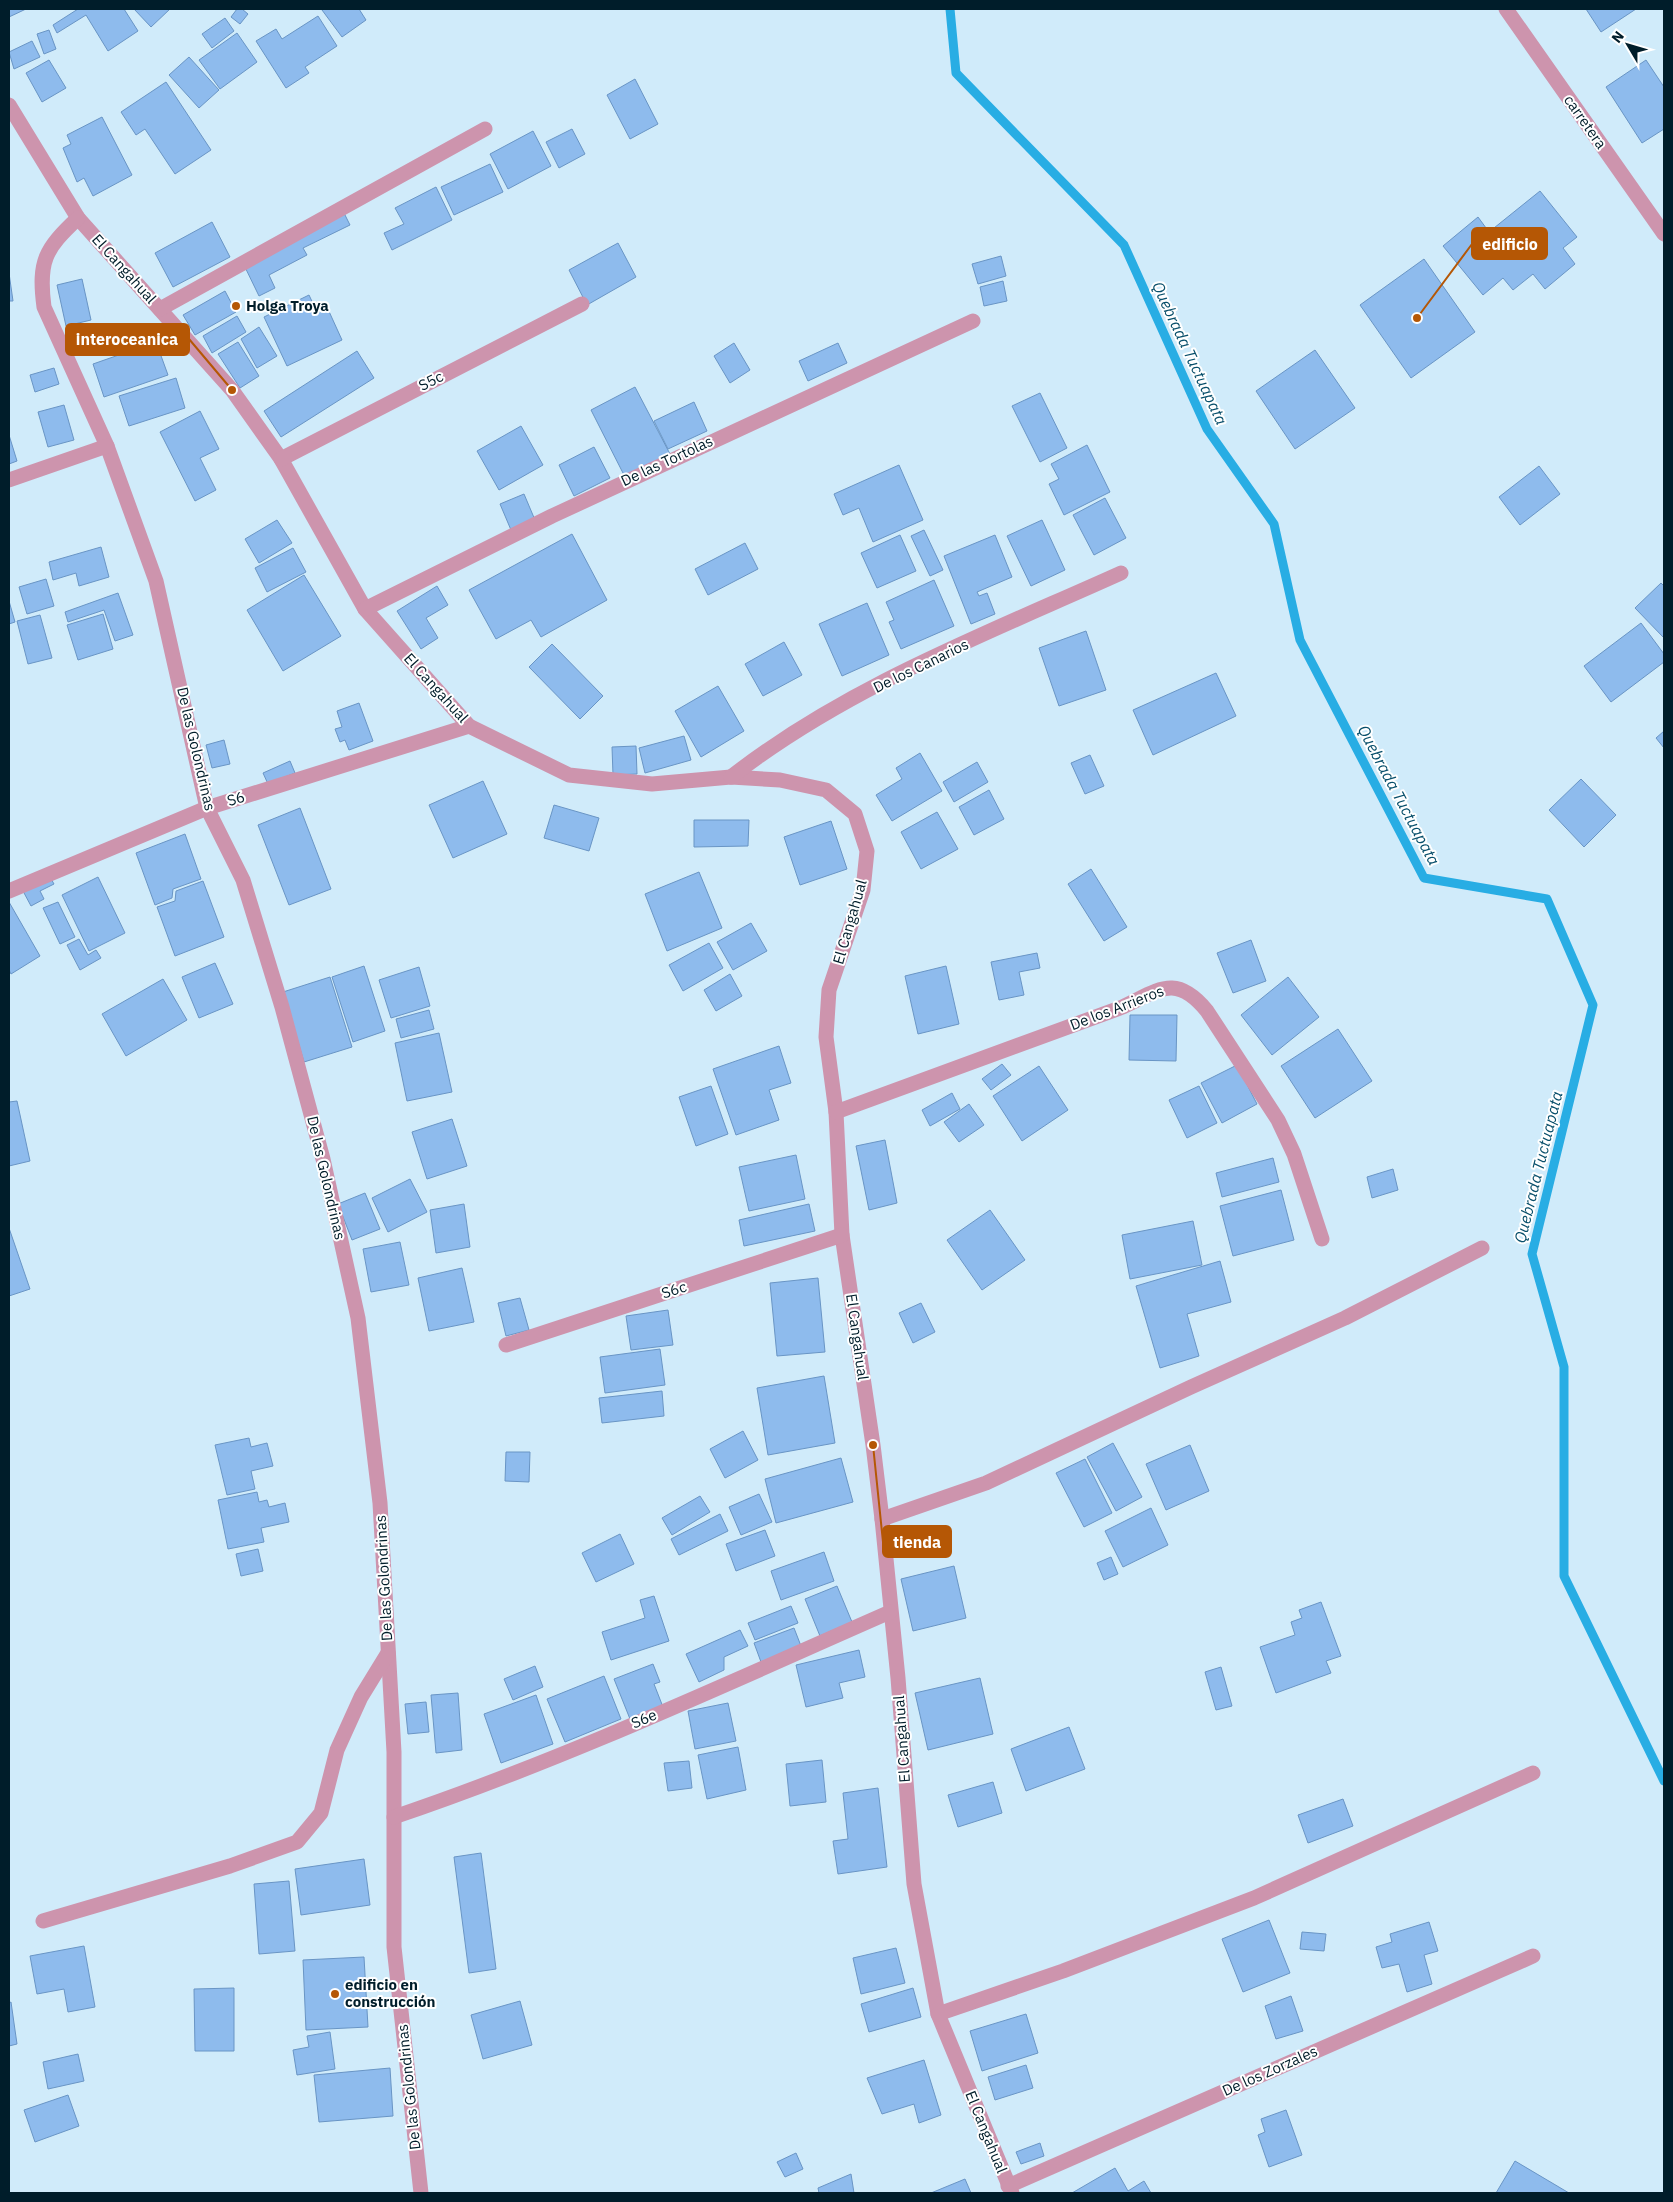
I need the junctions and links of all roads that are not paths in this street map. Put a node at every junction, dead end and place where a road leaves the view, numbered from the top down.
1 (1506, 9) edge
2 (9, 104) edge
3 (485, 129) dead end
4 (78, 218) junction
5 (1664, 234) edge
6 (582, 304) dead end
7 (160, 309) junction
8 (973, 321) dead end
9 (108, 446) junction
10 (281, 459) junction
11 (9, 480) edge
12 (1121, 573) dead end
13 (366, 609) junction
14 (469, 726) junction
15 (731, 777) junction
16 (207, 808) junction
17 (9, 892) edge
18 (836, 1112) junction
19 (842, 1235) junction
20 (1322, 1239) dead end
21 (1482, 1248) dead end
22 (506, 1345) dead end
23 (882, 1519) junction
24 (890, 1612) junction
25 (388, 1653) junction
26 (1533, 1773) dead end
27 (394, 1817) junction
28 (43, 1921) dead end
29 (1533, 1956) dead end
30 (938, 2014) junction
31 (1010, 2190) edge
32 (421, 2193) edge

1 - 5 street, carretera
2 - 4 street, El Cangahual
3 - 7 street
4 - 7 street, El Cangahual
4 - 9 street, De las Golondrinas
6 - 10 street, S5c
7 - 10 street, El Cangahual
8 - 13 street, De las Tortolas
9 - 11 street
9 - 16 street, De las Golondrinas
10 - 13 street, El Cangahual
12 - 15 street, De los Canarios
13 - 14 street, El Cangahual
14 - 15 street, El Cangahual
14 - 16 street, S6
15 - 18 street, El Cangahual
16 - 17 street, S6
16 - 25 street, De las Golondrinas
18 - 19 street, El Cangahual
18 - 20 street, De los Arrieros
19 - 22 street, S6c
19 - 23 street, El Cangahual
21 - 23 street
23 - 24 street, El Cangahual
24 - 27 street, S6e
24 - 30 street, El Cangahual
25 - 27 street, De las Golondrinas
25 - 28 street
26 - 30 street
27 - 32 street, De las Golondrinas
29 - 31 street, De los Zorzales
30 - 31 street, El Cangahual

